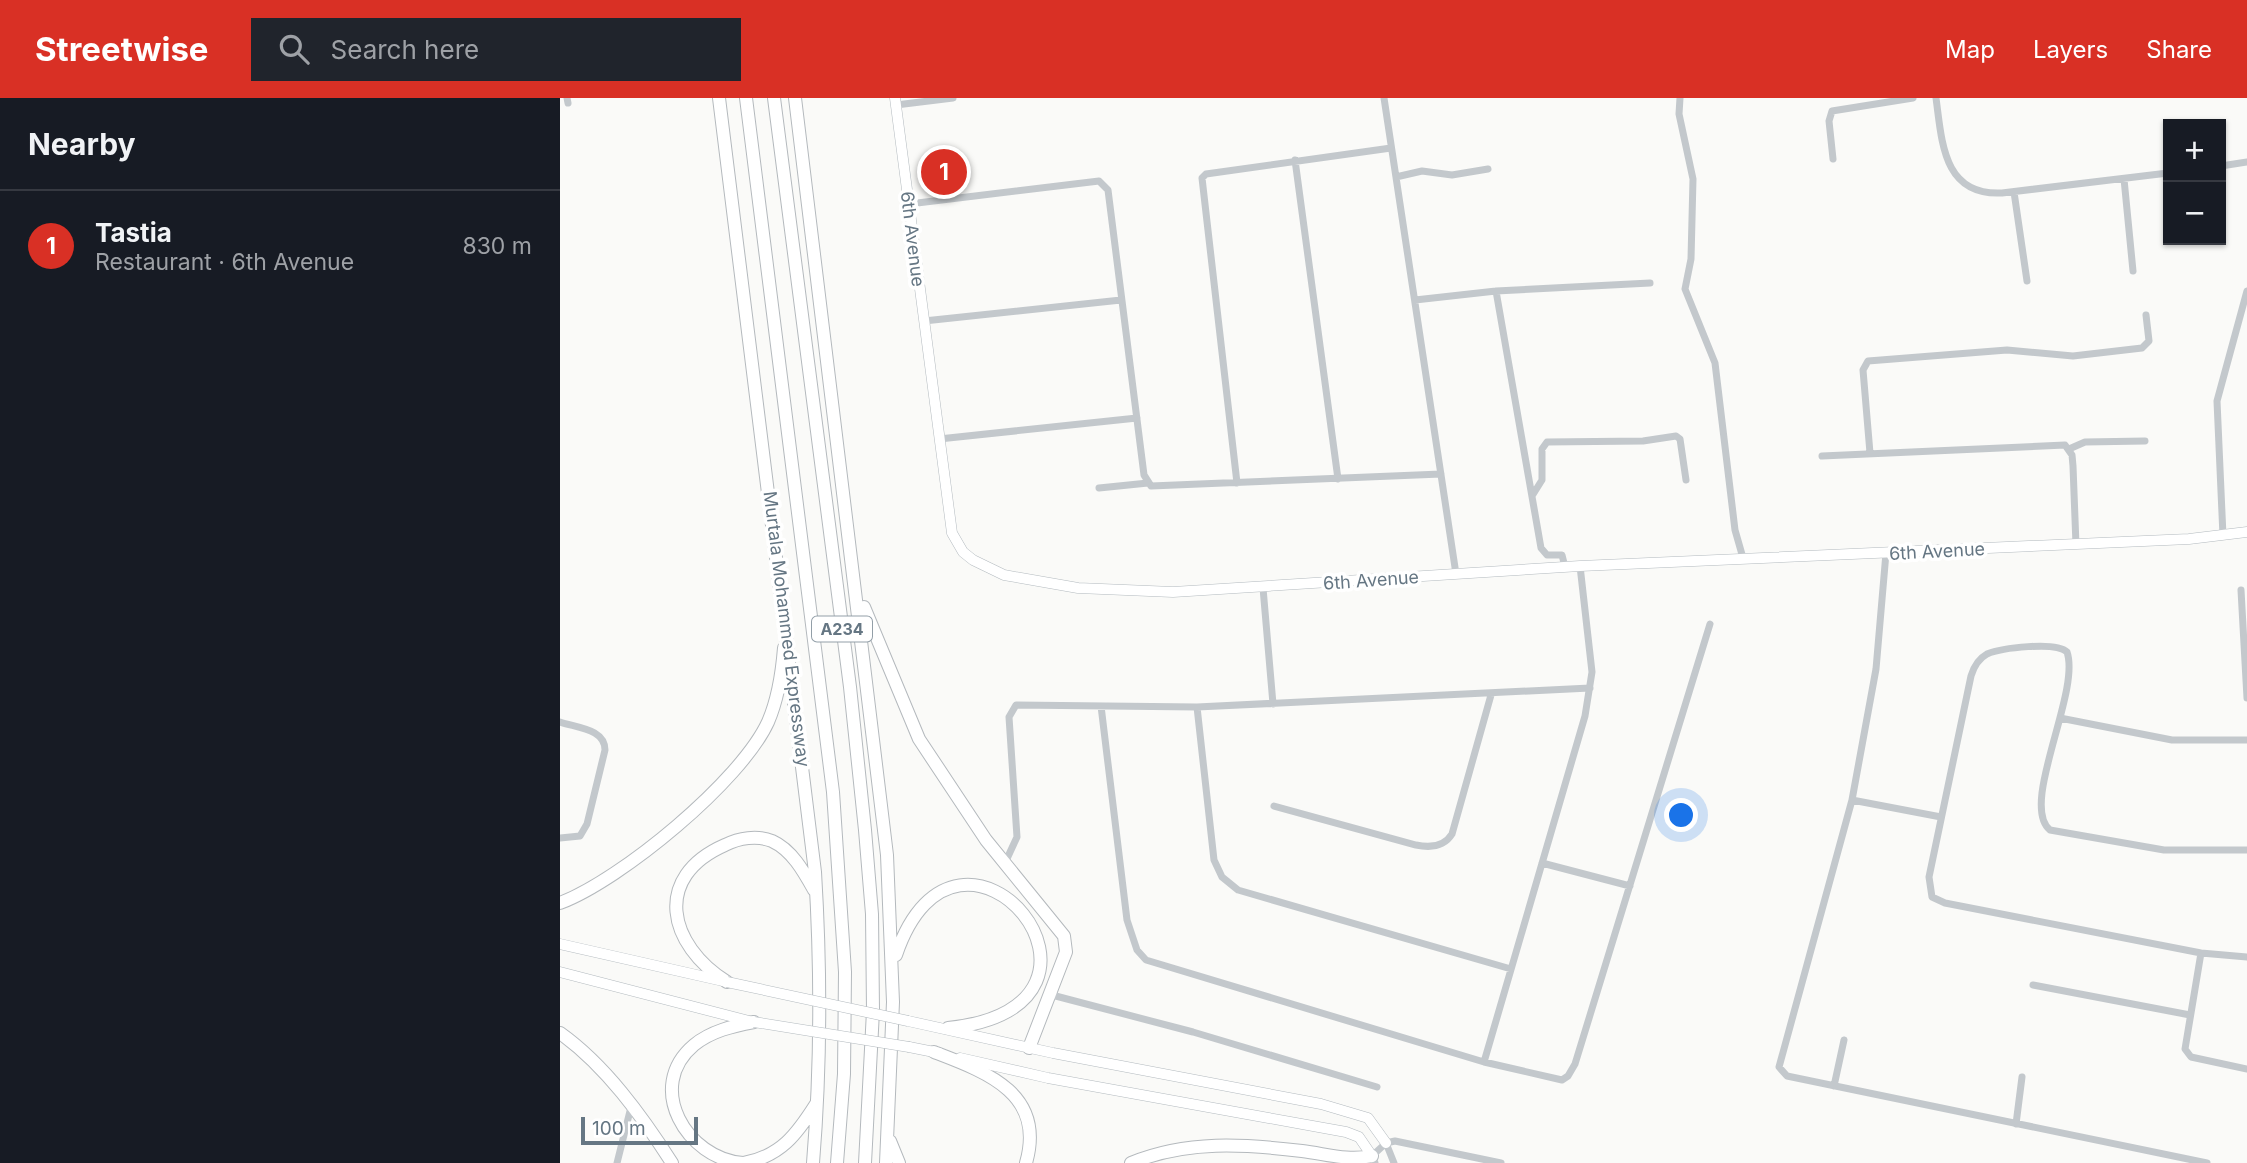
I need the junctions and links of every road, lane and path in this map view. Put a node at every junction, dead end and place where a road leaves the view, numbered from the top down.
1 (719, 98) edge
2 (746, 98) edge
3 (774, 98) edge
4 (796, 98) edge
5 (953, 98) edge
6 (1384, 98) edge
7 (1680, 98) edge
8 (1913, 98) edge
9 (1936, 98) edge
10 (896, 102) edge
11 (1391, 148) junction
12 (1833, 159) dead end
13 (1295, 160) junction
14 (2247, 162) edge
15 (2226, 165) edge
16 (1488, 169) dead end
17 (2163, 174) edge
18 (1396, 177) junction
19 (2124, 179) junction
20 (2014, 192) junction
21 (909, 204) junction
22 (2133, 271) dead end
23 (2027, 281) dead end
24 (1650, 283) dead end
25 (1496, 291) junction
26 (2247, 291) edge
27 (1121, 300) junction
28 (1415, 300) junction
29 (2146, 315) dead end
30 (924, 321) junction
31 (1137, 418) junction
32 (939, 439) junction
33 (2145, 441) dead end
34 (2069, 449) junction
35 (1870, 453) junction
36 (1822, 456) dead end
37 (1441, 474) junction
38 (1338, 478) junction
39 (1686, 480) dead end
40 (1148, 483) junction
41 (1237, 483) junction
42 (1099, 488) dead end
43 (1531, 497) junction
44 (2247, 532) edge
45 (2222, 536) junction
46 (2076, 545) junction
47 (1886, 554) junction
48 (1743, 558) junction
49 (1580, 566) junction
50 (1565, 567) junction
51 (1456, 575) junction
52 (1263, 588) junction
53 (858, 590) junction
54 (2241, 590) dead end
55 (786, 620) junction
56 (1710, 624) dead end
57 (1590, 688) junction
58 (1491, 695) junction
59 (2247, 698) edge
60 (1273, 704) junction
61 (1101, 706) junction
62 (1196, 707) junction
63 (2060, 718) junction
64 (560, 722) edge
65 (2247, 740) edge
66 (1852, 800) junction
67 (1274, 806) dead end
68 (1941, 817) junction
69 (560, 838) edge
70 (2247, 849) edge
71 (1005, 863) junction
72 (1542, 863) junction
73 (1630, 886) junction
74 (817, 896) junction
75 (560, 903) edge
76 (560, 944) edge
77 (2201, 953) junction
78 (2247, 957) edge
79 (892, 965) junction
80 (1511, 969) junction
81 (560, 972) edge
82 (727, 982) junction
83 (2033, 985) dead end
84 (1048, 993) junction
85 (2190, 1014) junction
86 (754, 1022) junction
87 (948, 1028) junction
88 (560, 1033) edge
89 (1844, 1040) dead end
90 (1029, 1048) junction
91 (934, 1052) junction
92 (1484, 1062) junction
93 (2247, 1069) edge
94 (2022, 1077) dead end
95 (1834, 1086) junction
96 (1377, 1087) dead end
97 (818, 1101) junction
98 (631, 1107) junction
99 (2016, 1124) junction
100 (889, 1136) junction
101 (1386, 1143) junction
102 (1373, 1160) edge
103 (617, 1163) edge
104 (672, 1163) edge
105 (744, 1163) edge
106 (813, 1163) edge
107 (837, 1163) edge
108 (864, 1163) edge
109 (886, 1163) edge
110 (899, 1163) edge
111 (1027, 1163) edge
112 (1131, 1163) edge
113 (1394, 1163) edge
114 (1501, 1163) edge
115 (2207, 1163) edge

1 - 55 highway, Murtala Mohammed Expressway
2 - 107 highway, Murtala Mohammed Expressway / A234
3 - 108 highway, A234
4 - 53 highway
5 - 10 street
6 - 11 street
7 - 48 street
8 - 12 street
9 - 20 street
10 - 21 street, 6th Avenue
11 - 13 street
11 - 18 street
13 - 38 street
13 - 41 street
14 - 15 street
16 - 18 street
17 - 19 street
18 - 28 street
19 - 20 street
19 - 22 street
20 - 23 street
21 - 27 street
21 - 30 street, 6th Avenue
24 - 25 street
25 - 28 street
25 - 43 street
26 - 45 street
27 - 30 street
27 - 31 street
28 - 37 street
29 - 35 street
30 - 32 street, 6th Avenue
31 - 32 street
31 - 40 street
32 - 52 street, 6th Avenue
33 - 34 street
34 - 35 street
34 - 46 street
35 - 36 street
37 - 38 street
37 - 51 street
38 - 41 street
39 - 43 street
40 - 41 street
40 - 42 street
43 - 50 street
44 - 45 street, 6th Avenue
45 - 46 street, 6th Avenue
46 - 47 street, 6th Avenue
47 - 48 street, 6th Avenue
47 - 66 street
48 - 49 street, 6th Avenue
49 - 50 street, 6th Avenue
49 - 57 street
50 - 51 street, 6th Avenue
51 - 52 street, 6th Avenue
52 - 60 street
53 - 71 highway
53 - 79 highway
54 - 59 street
55 - 74 highway, Murtala Mohammed Expressway
55 - 75 highway
56 - 73 street
57 - 58 street
57 - 72 street
58 - 60 street
58 - 67 street
60 - 62 street
61 - 62 street
61 - 71 street
61 - 92 street
62 - 80 street
63 - 65 street
63 - 68 street
63 - 70 street
64 - 69 street
66 - 68 street
66 - 95 street
68 - 77 street
71 - 84 highway
72 - 73 street
72 - 80 street
73 - 92 street
74 - 82 highway
74 - 97 highway, Murtala Mohammed Expressway
76 - 82 street
77 - 78 street
77 - 85 street
79 - 87 highway
79 - 100 highway
80 - 92 street
81 - 86 street
82 - 87 street, bridge
83 - 85 street
84 - 90 highway
84 - 96 street
85 - 93 street
86 - 91 street, bridge
86 - 105 highway
87 - 90 street
88 - 98 highway
89 - 95 street
90 - 101 street
91 - 102 street
91 - 111 highway
94 - 99 street
95 - 99 street
97 - 105 highway
97 - 106 highway, Murtala Mohammed Expressway
98 - 103 street
98 - 104 highway
99 - 115 street
100 - 109 highway
100 - 110 highway
101 - 102 street
101 - 113 street
101 - 114 street
102 - 112 highway

